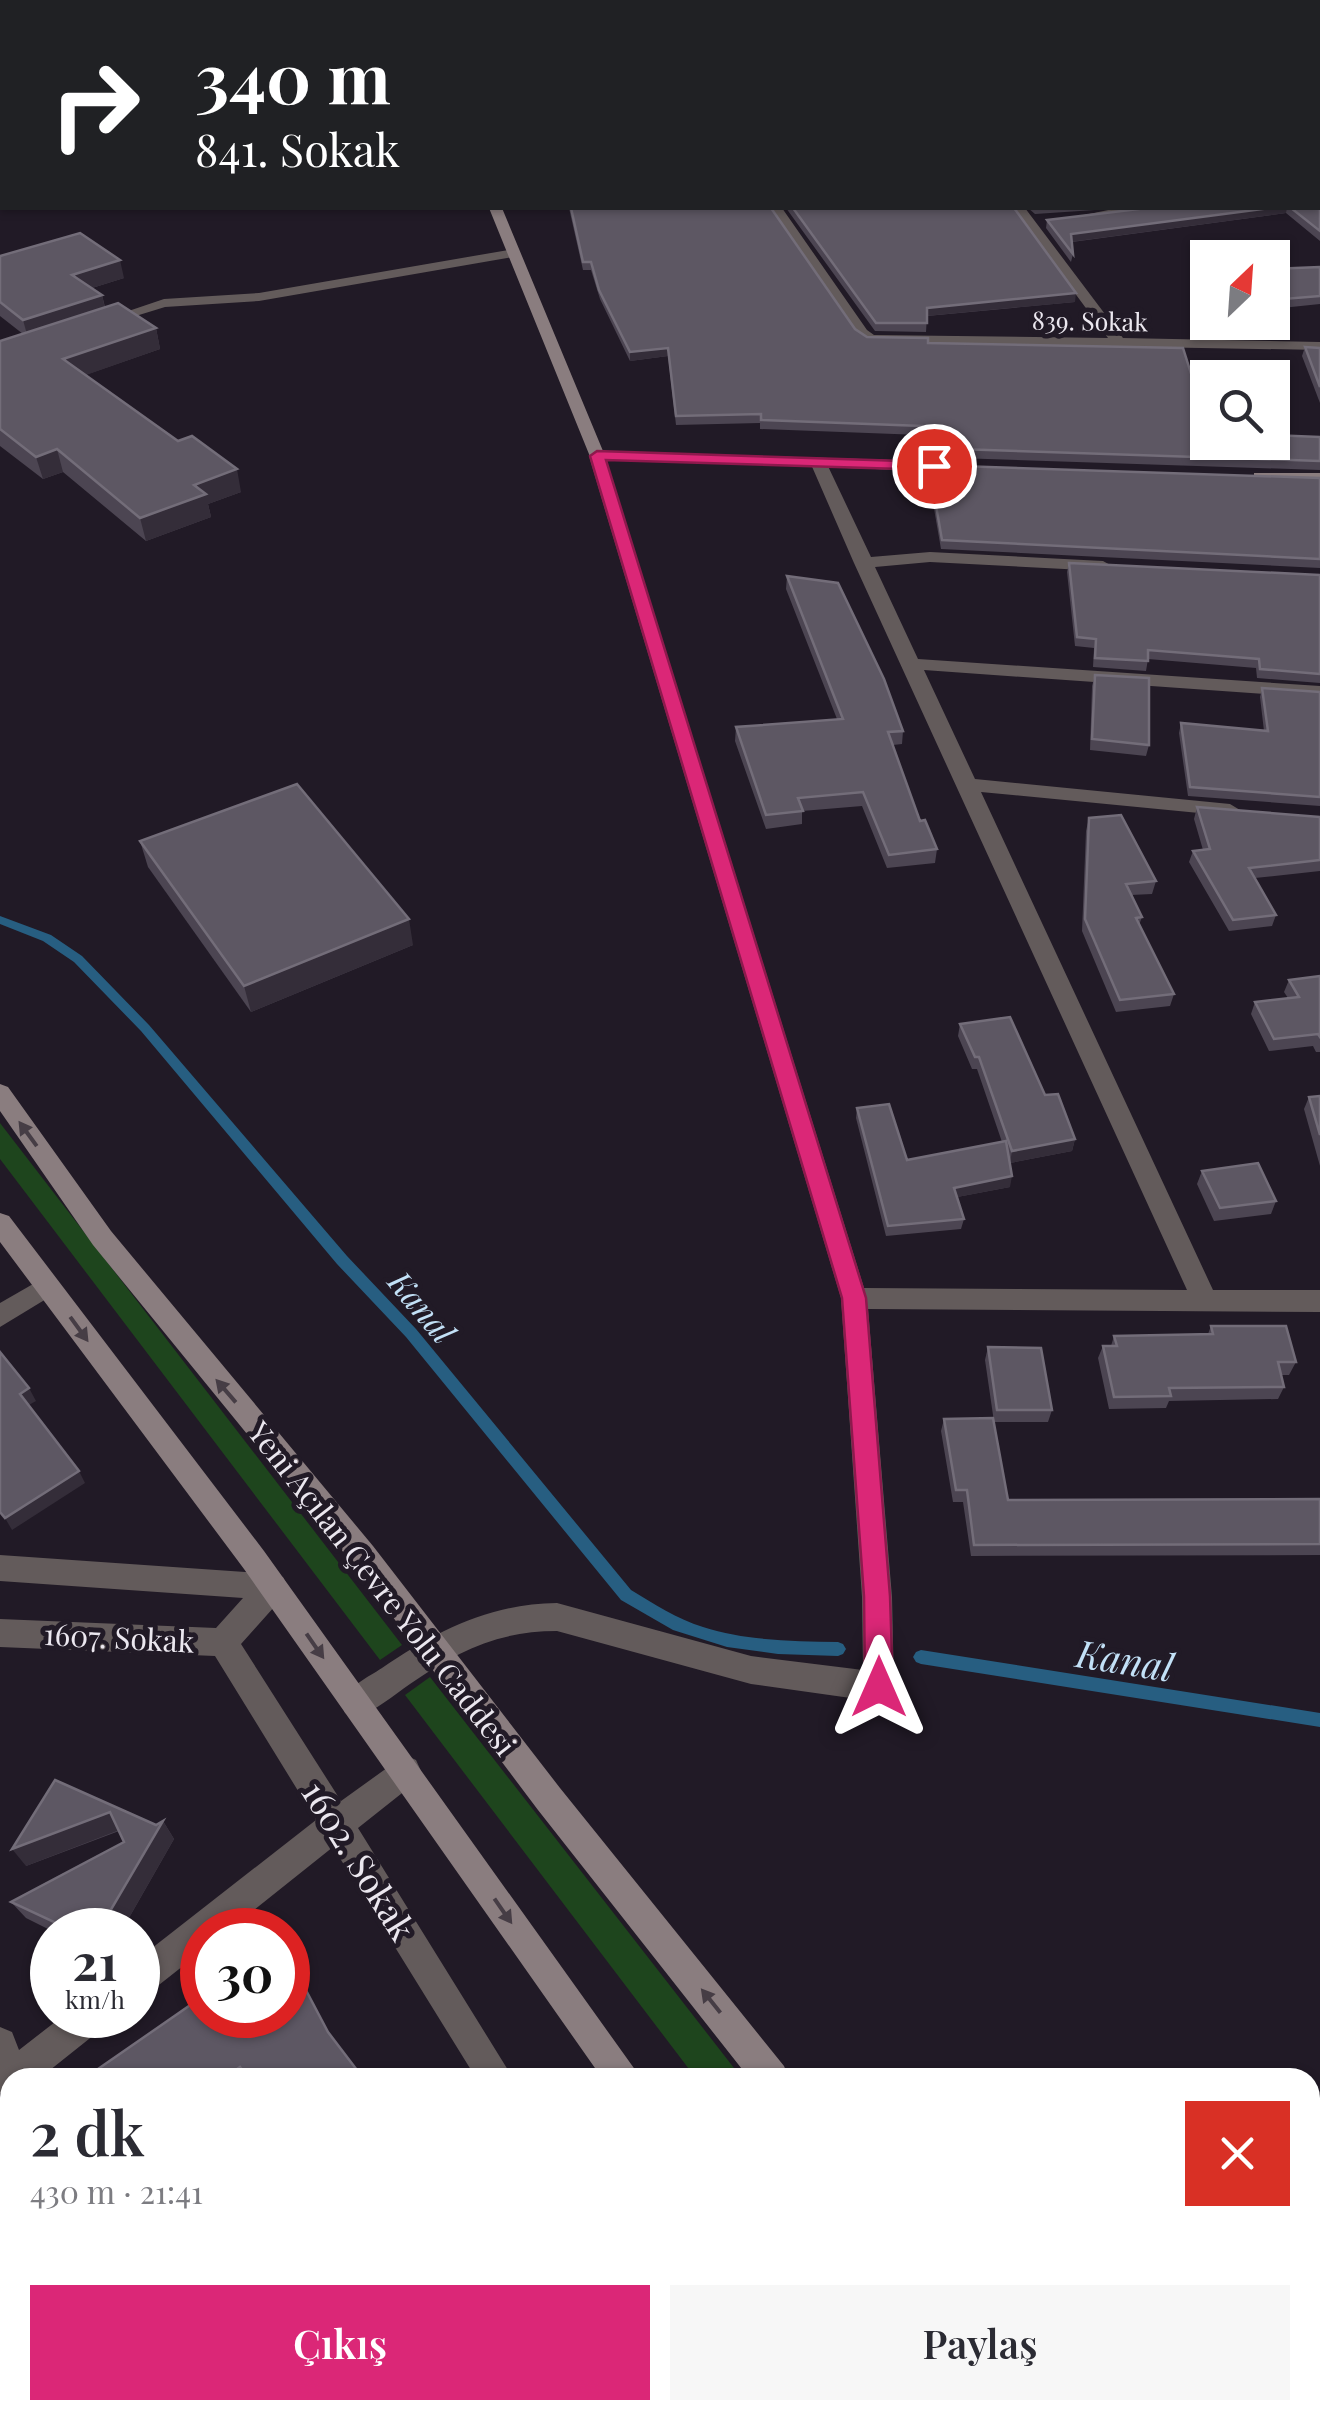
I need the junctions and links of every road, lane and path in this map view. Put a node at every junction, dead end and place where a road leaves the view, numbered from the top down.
1 (496, 210) edge
2 (777, 210) edge
3 (1021, 210) edge
4 (1130, 210) edge
5 (1069, 218) edge
6 (1050, 220) edge
7 (1031, 222) junction
8 (514, 253) junction
9 (84, 328) edge
10 (1119, 343) junction
11 (1320, 346) edge
12 (597, 456) junction
13 (818, 462) junction
14 (972, 467) edge
15 (1243, 475) edge
16 (1320, 478) edge
17 (863, 563) junction
18 (1125, 567) edge
19 (913, 664) junction
20 (1320, 692) edge
21 (968, 785) junction
22 (1261, 814) edge
23 (0, 1093) edge
24 (0, 1222) edge
25 (47, 1286) junction
26 (854, 1298) junction
27 (1204, 1300) junction
28 (1320, 1301) edge
29 (0, 1316) edge
30 (0, 1568) edge
31 (273, 1587) junction
32 (0, 1633) edge
33 (223, 1642) junction
34 (435, 1652) junction
35 (356, 1703) junction
36 (404, 1771) junction
37 (338, 1824) junction
38 (160, 1963) edge
39 (62, 2038) edge
40 (0, 2044) edge
41 (7, 2068) edge
42 (23, 2068) edge
43 (490, 2068) edge
44 (617, 2068) edge
45 (764, 2068) edge

1 - 8 main road
2 - 10 street, 839. Sokak
3 - 7 street
4 - 5 street
6 - 7 street
7 - 10 street
8 - 9 street
8 - 12 main road
10 - 11 street, 839. Sokak
12 - 13 main road
12 - 26 street
13 - 14 main road
13 - 17 street
15 - 16 main road
17 - 18 street
17 - 19 street
19 - 20 street
19 - 21 street
21 - 22 street
21 - 27 street
34 -> 23 main road, Yeni Açılan Çevre Yolu Caddesi
24 - 25 main road
25 - 29 street
25 -> 31 main road
26 - 27 street
26 - 34 street
27 - 28 street
30 - 31 street
31 - 33 street, 1607. Sokak
31 -> 35 main road
32 - 33 street, 1607. Sokak
33 - 37 street, 1602. Sokak
34 - 35 street
45 -> 34 main road, Yeni Açılan Çevre Yolu Caddesi
35 - 36 main road
36 - 37 street
36 -> 44 main road
37 - 38 street
37 - 43 street, 1602. Sokak
39 - 42 street
40 - 41 street

